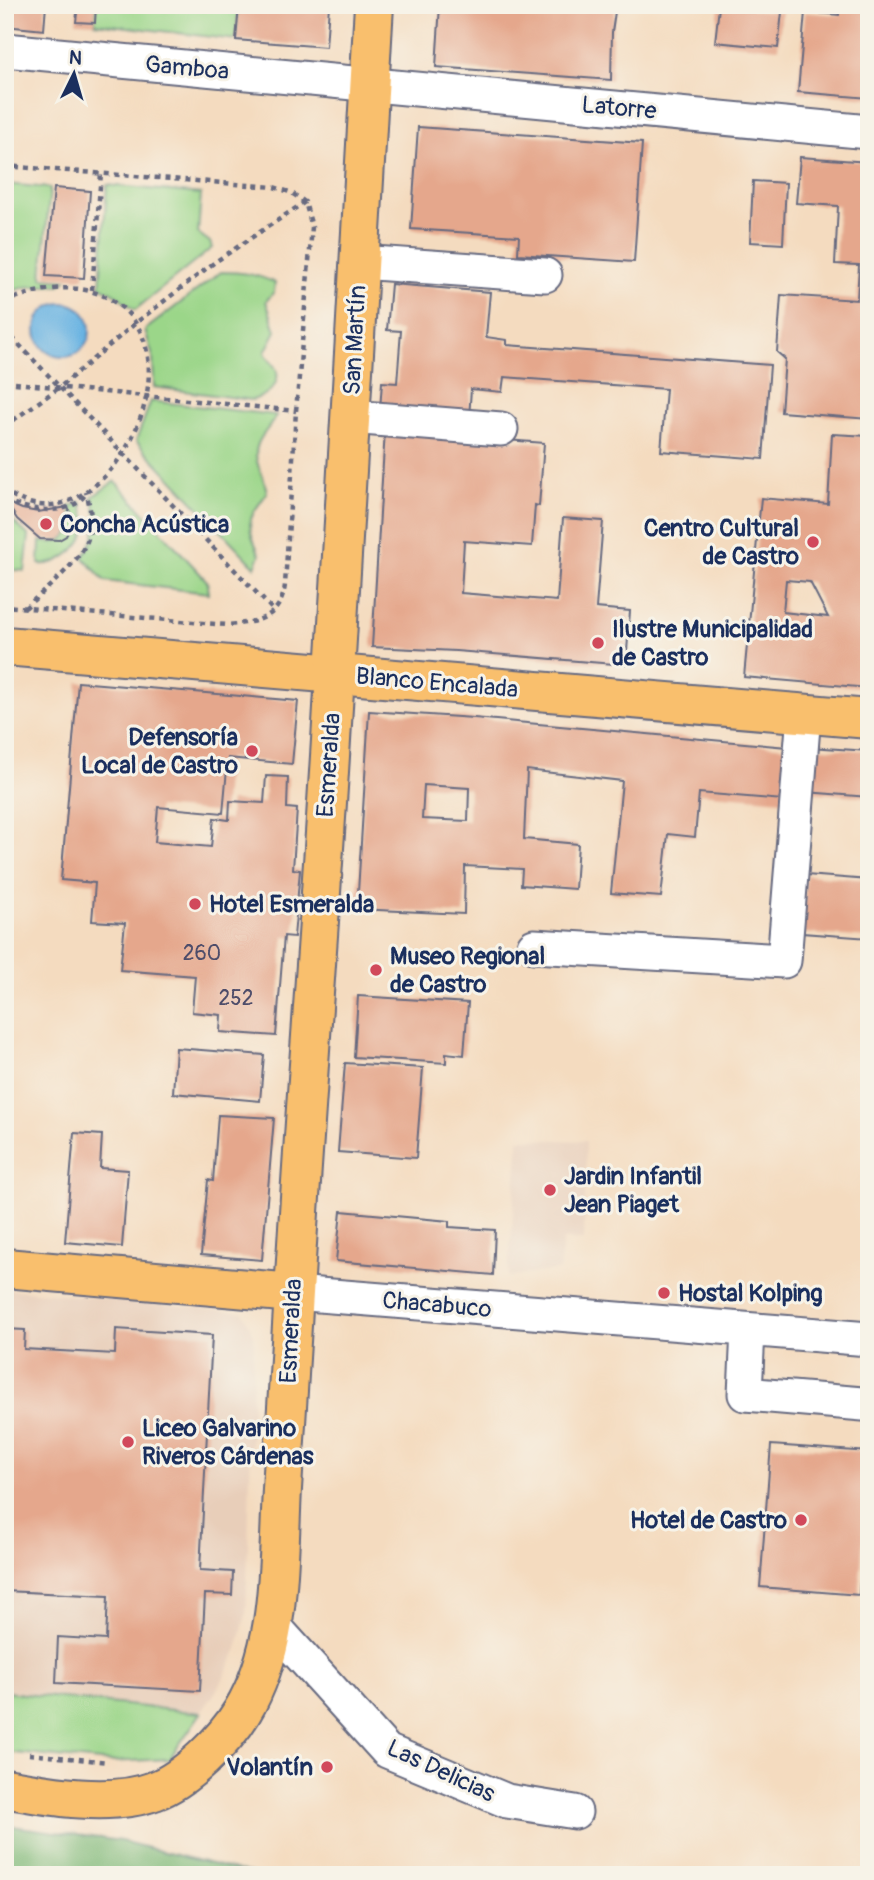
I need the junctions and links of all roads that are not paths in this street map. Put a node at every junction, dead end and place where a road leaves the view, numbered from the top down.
1 (373, 5) edge
2 (5, 50) edge
3 (369, 85) junction
4 (869, 132) edge
5 (359, 262) junction
6 (545, 275) dead end
7 (350, 416) junction
8 (501, 429) dead end
9 (5, 646) edge
10 (335, 674) junction
11 (804, 714) junction
12 (869, 719) edge
13 (534, 946) dead end
14 (5, 1268) edge
15 (294, 1293) junction
16 (748, 1330) junction
17 (869, 1339) edge
18 (863, 1404) dead end
19 (273, 1625) junction
20 (5, 1788) edge
21 (575, 1812) dead end

1 - 3 main road, San Martín
2 - 3 street, Gamboa
3 - 4 street, Latorre
3 - 5 main road, San Martín
5 - 6 street
5 - 7 main road, San Martín
7 - 8 street
7 - 10 main road, San Martín
9 - 10 main road, Blanco Encalada
10 - 11 main road, Blanco Encalada
10 - 15 main road, Esmeralda
11 - 12 main road, Blanco Encalada
11 - 13 street
14 - 15 main road, Chacabuco
15 - 16 street, Chacabuco
15 - 19 main road, Esmeralda
16 - 17 street, Chacabuco
16 - 18 street
19 - 20 main road, Esmeralda
19 - 21 street, Las Delicias

